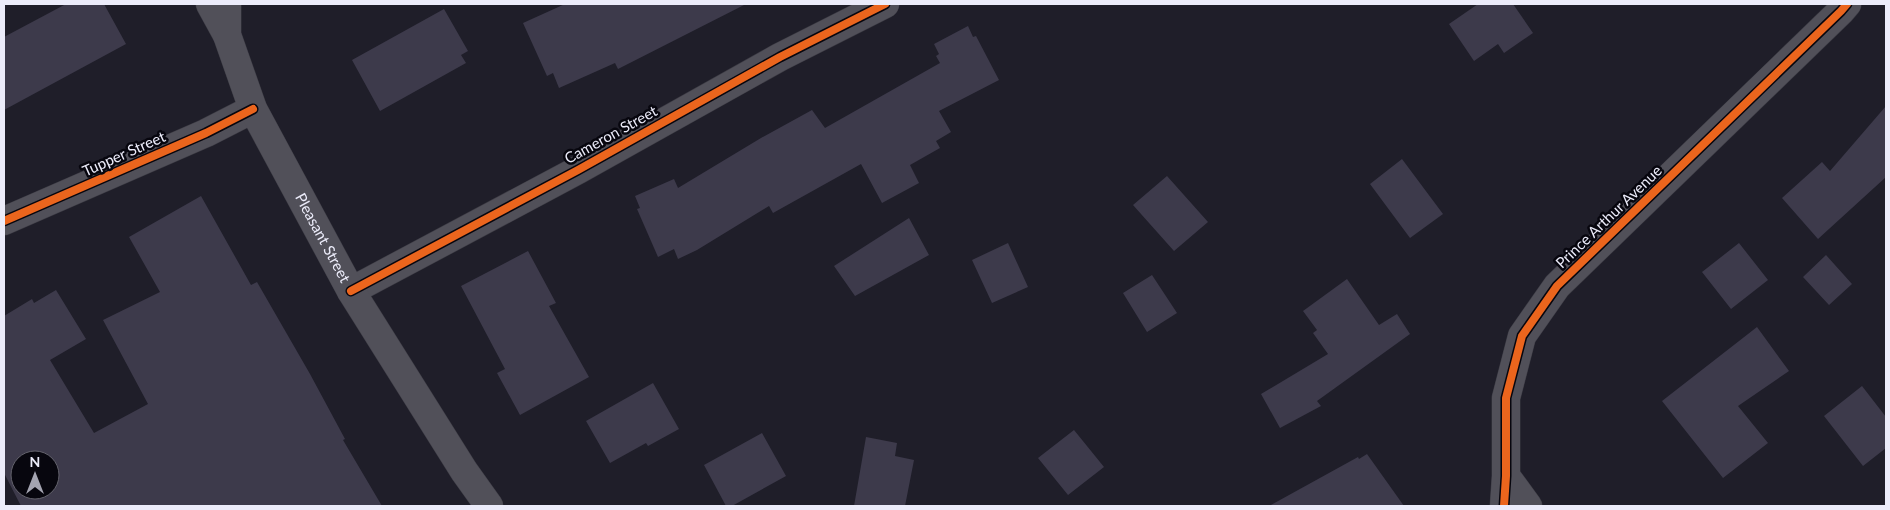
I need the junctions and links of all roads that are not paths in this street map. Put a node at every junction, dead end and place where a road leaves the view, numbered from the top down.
1 (210, 4) edge
2 (227, 4) edge
3 (886, 4) edge
4 (1847, 4) edge
5 (227, 35) junction
6 (253, 109) junction
7 (4, 221) edge
8 (351, 291) junction
9 (1506, 476) junction
10 (489, 506) edge
11 (1504, 506) edge
12 (1528, 506) edge

1 - 5 street
2 - 5 street, Pleasant Street
3 - 8 street, Cameron Street
4 - 9 street, Prince Arthur Avenue
5 - 6 street, Pleasant Street
6 - 7 street, Tupper Street
6 - 8 street, Pleasant Street
8 - 10 street, Pleasant Street
9 - 11 street, Prince Arthur Avenue
9 - 12 street

